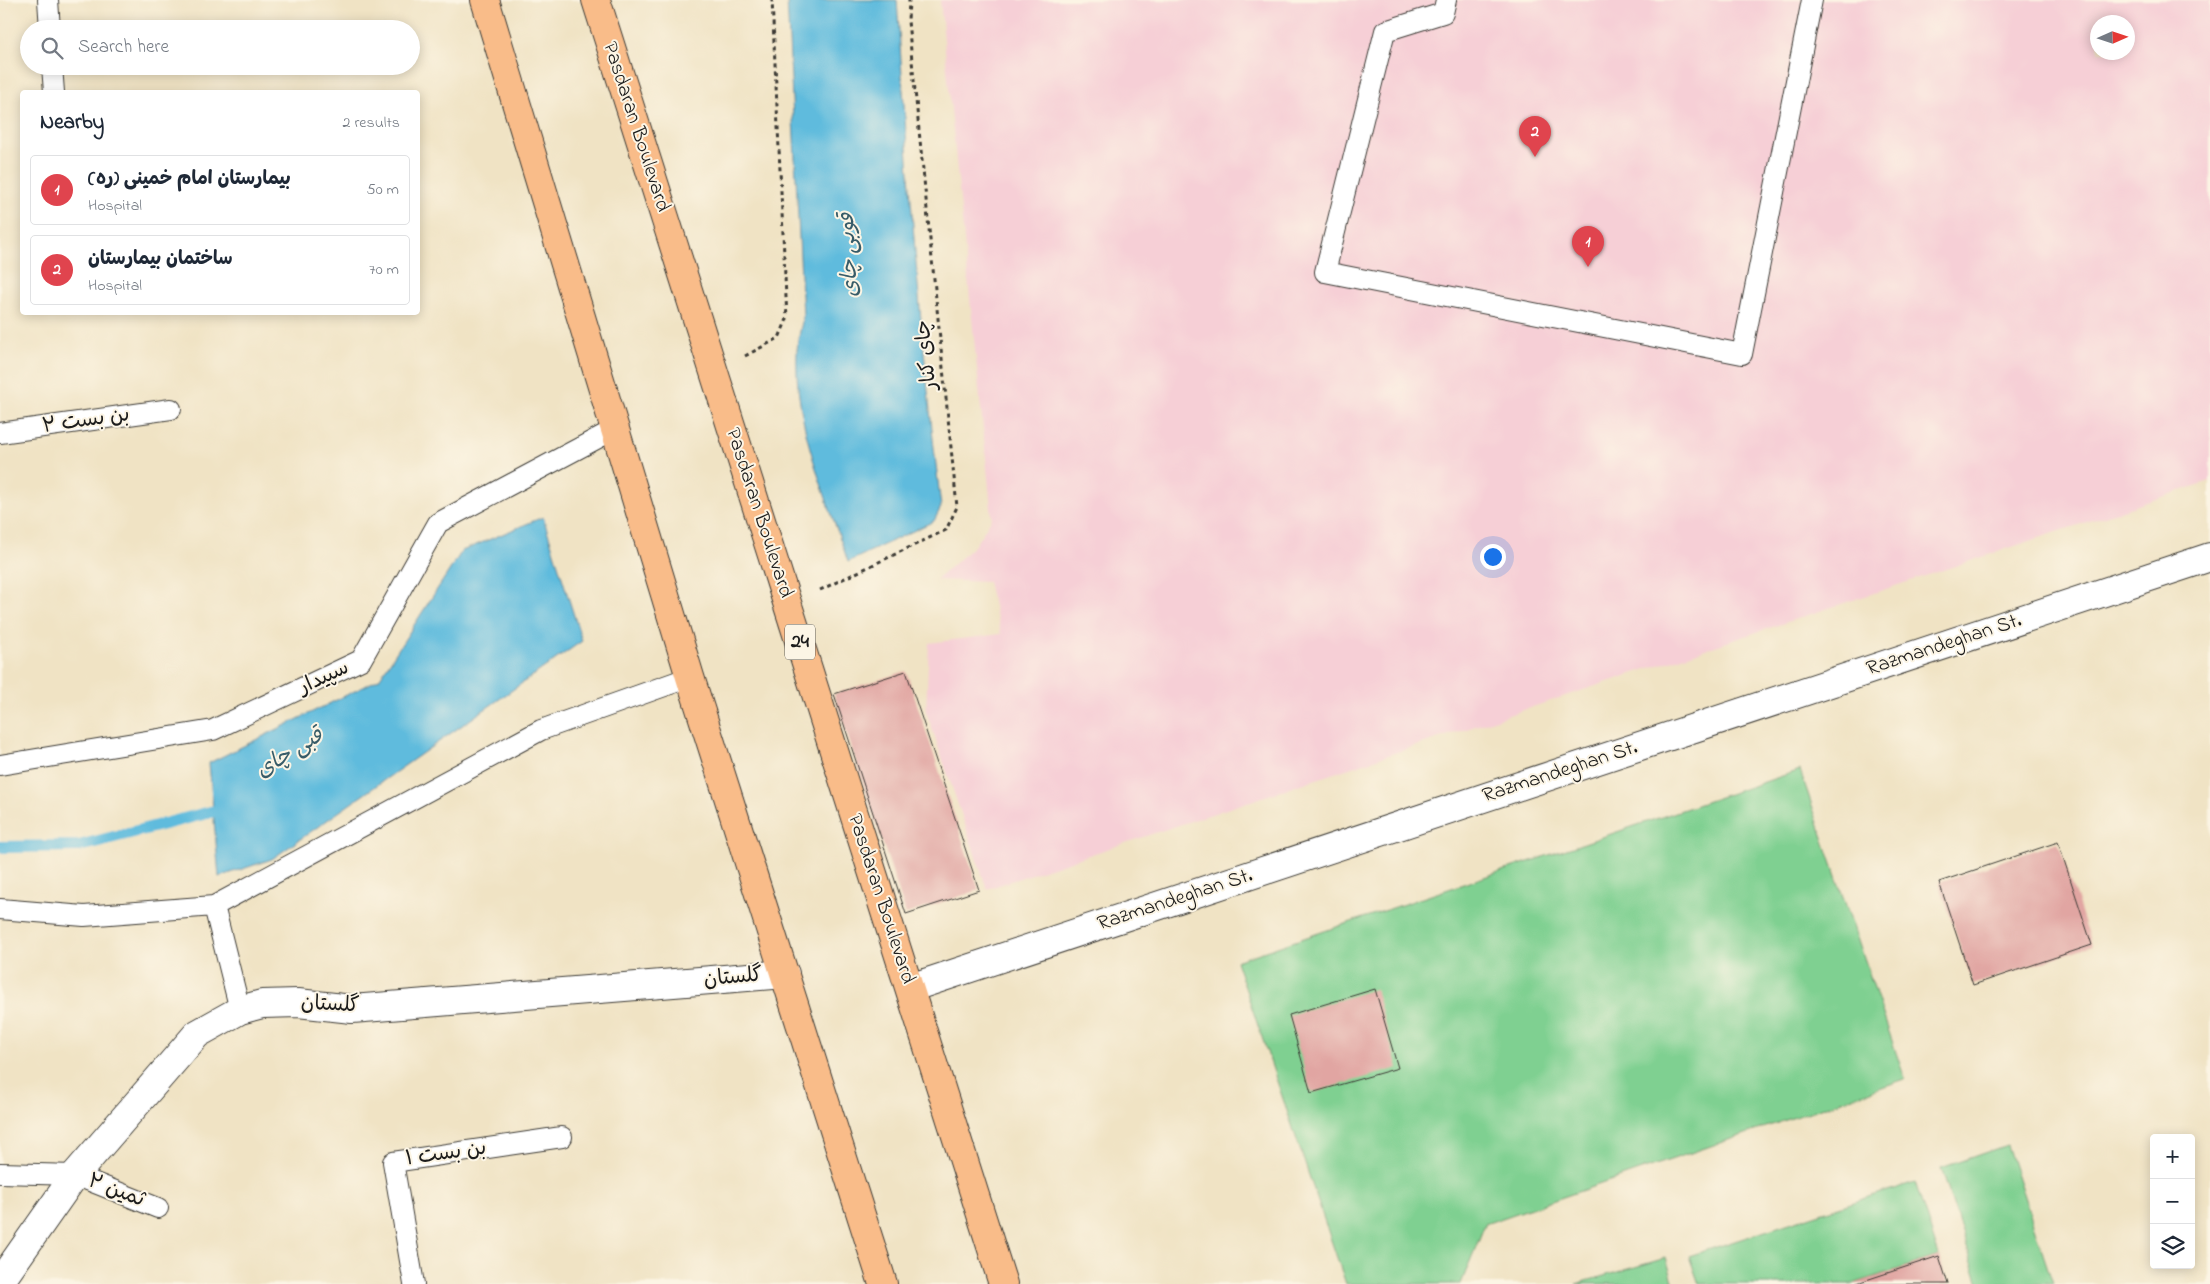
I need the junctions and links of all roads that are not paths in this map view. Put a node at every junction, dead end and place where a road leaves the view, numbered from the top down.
1 (48, 0) edge
2 (485, 0) edge
3 (596, 0) edge
4 (1446, 0) edge
5 (1812, 0) edge
6 (49, 20) edge
7 (53, 75) edge
8 (54, 90) edge
9 (171, 409) dead end
10 (615, 429) junction
11 (0, 433) edge
12 (2210, 557) edge
13 (690, 677) junction
14 (0, 765) edge
15 (214, 906) junction
16 (0, 909) edge
17 (785, 974) junction
18 (910, 988) junction
19 (240, 1010) junction
20 (562, 1137) dead end
21 (0, 1174) edge
22 (75, 1175) junction
23 (158, 1208) dead end
24 (0, 1282) edge
25 (414, 1284) edge
26 (883, 1284) edge
27 (1003, 1284) edge

1 - 6 lane
2 - 10 highway
3 - 18 highway, Pasdaran Boulevard / 24
4 - 5 lane
7 - 8 lane
9 - 11 lane, بن بست ۲
10 - 13 highway
10 - 14 lane, سپیدار
12 - 18 street, Razmandeghan St.
13 - 15 lane
13 - 17 highway
15 - 16 lane
15 - 19 lane
17 - 19 street, گلستان
17 - 26 highway
18 - 27 highway, Pasdaran Boulevard / 24
19 - 22 street, گلستان
20 - 25 lane, بن بست ۱
21 - 22 lane
22 - 23 lane, ثمین ۲
22 - 24 street, گلستان

